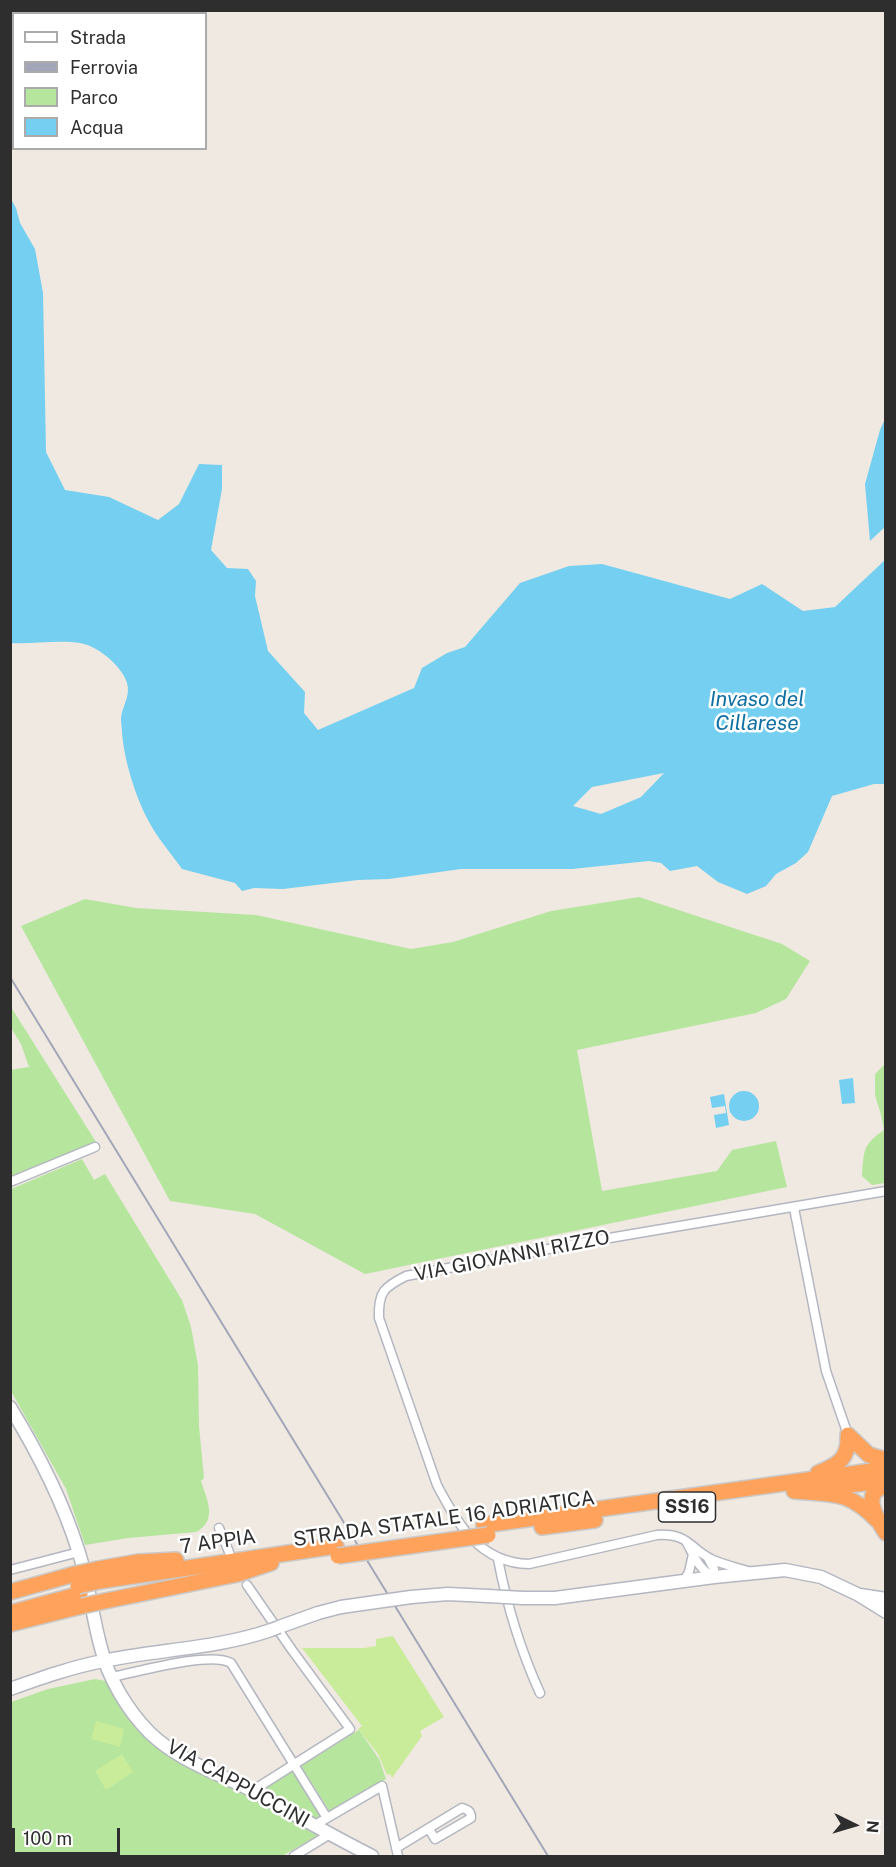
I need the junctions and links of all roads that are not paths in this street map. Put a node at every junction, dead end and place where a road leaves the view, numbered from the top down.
1 (95, 1146) dead end
2 (10, 1182) edge
3 (885, 1191) edge
4 (794, 1208) junction
5 (10, 1407) edge
6 (848, 1435) junction
7 (885, 1460) edge
8 (885, 1469) edge
9 (885, 1481) edge
10 (793, 1486) junction
11 (885, 1486) edge
12 (882, 1527) edge
13 (219, 1528) dead end
14 (486, 1530) joint
15 (686, 1540) junction
16 (79, 1552) junction
17 (229, 1552) dead end
18 (693, 1554) junction
19 (706, 1556) junction
20 (498, 1559) junction
21 (10, 1570) edge
22 (753, 1572) junction
23 (714, 1577) junction
24 (684, 1581) junction
25 (247, 1585) dead end
26 (79, 1590) junction
27 (10, 1592) edge
28 (857, 1594) junction
29 (885, 1599) edge
30 (10, 1603) edge
31 (885, 1612) edge
32 (10, 1613) edge
33 (10, 1624) edge
34 (104, 1660) junction
35 (112, 1677) junction
36 (10, 1689) edge
37 (540, 1693) dead end
38 (295, 1766) junction
39 (252, 1791) junction
40 (327, 1818) junction
41 (315, 1825) junction
42 (429, 1829) junction
43 (330, 1834) junction
44 (397, 1852) edge
45 (294, 1857) edge
46 (372, 1857) edge

1 - 2 street
3 - 4 street, VIA GIOVANNI RIZZO
4 - 6 street
4 - 20 street, VIA GIOVANNI RIZZO
5 - 16 street, VIA CAPPUCCINI
6 - 7 highway
6 - 10 highway
8 - 10 highway, STRADA STATALE 16 ADRIATICA / SS16
9 - 10 highway, STRADA STATALE 16 ADRIATICA / SS16
10 - 12 highway
10 - 14 highway, STRADA STATALE 16 ADRIATICA / SS16
11 - 12 highway
13 - 17 street
14 - 26 highway, 7 APPIA / SS16, bridge
15 - 18 street
15 - 19 street, VIA GIOVANNI RIZZO
15 - 20 street, VIA GIOVANNI RIZZO
16 - 21 street
16 - 34 street, VIA CAPPUCCINI
18 - 23 street
18 - 24 street
19 - 22 street, VIA GIOVANNI RIZZO
19 - 23 street
20 - 37 street
22 - 23 street
22 - 28 street
23 - 24 street
24 - 34 street, bridge
25 - 38 street
26 - 27 highway
26 - 30 highway, SS16
26 - 32 highway, SS16
26 - 33 highway
28 - 29 street
28 - 31 street
34 - 35 street, VIA CAPPUCCINI
34 - 36 street
35 - 38 street
35 - 39 street, VIA CAPPUCCINI
38 - 39 street
38 - 40 street
39 - 41 street, VIA CAPPUCCINI
40 - 41 street
40 - 44 street
41 - 43 street, VIA CAPPUCCINI
42 - 42 street
42 - 44 street
43 - 45 street
43 - 46 street, VIA CAPPUCCINI

